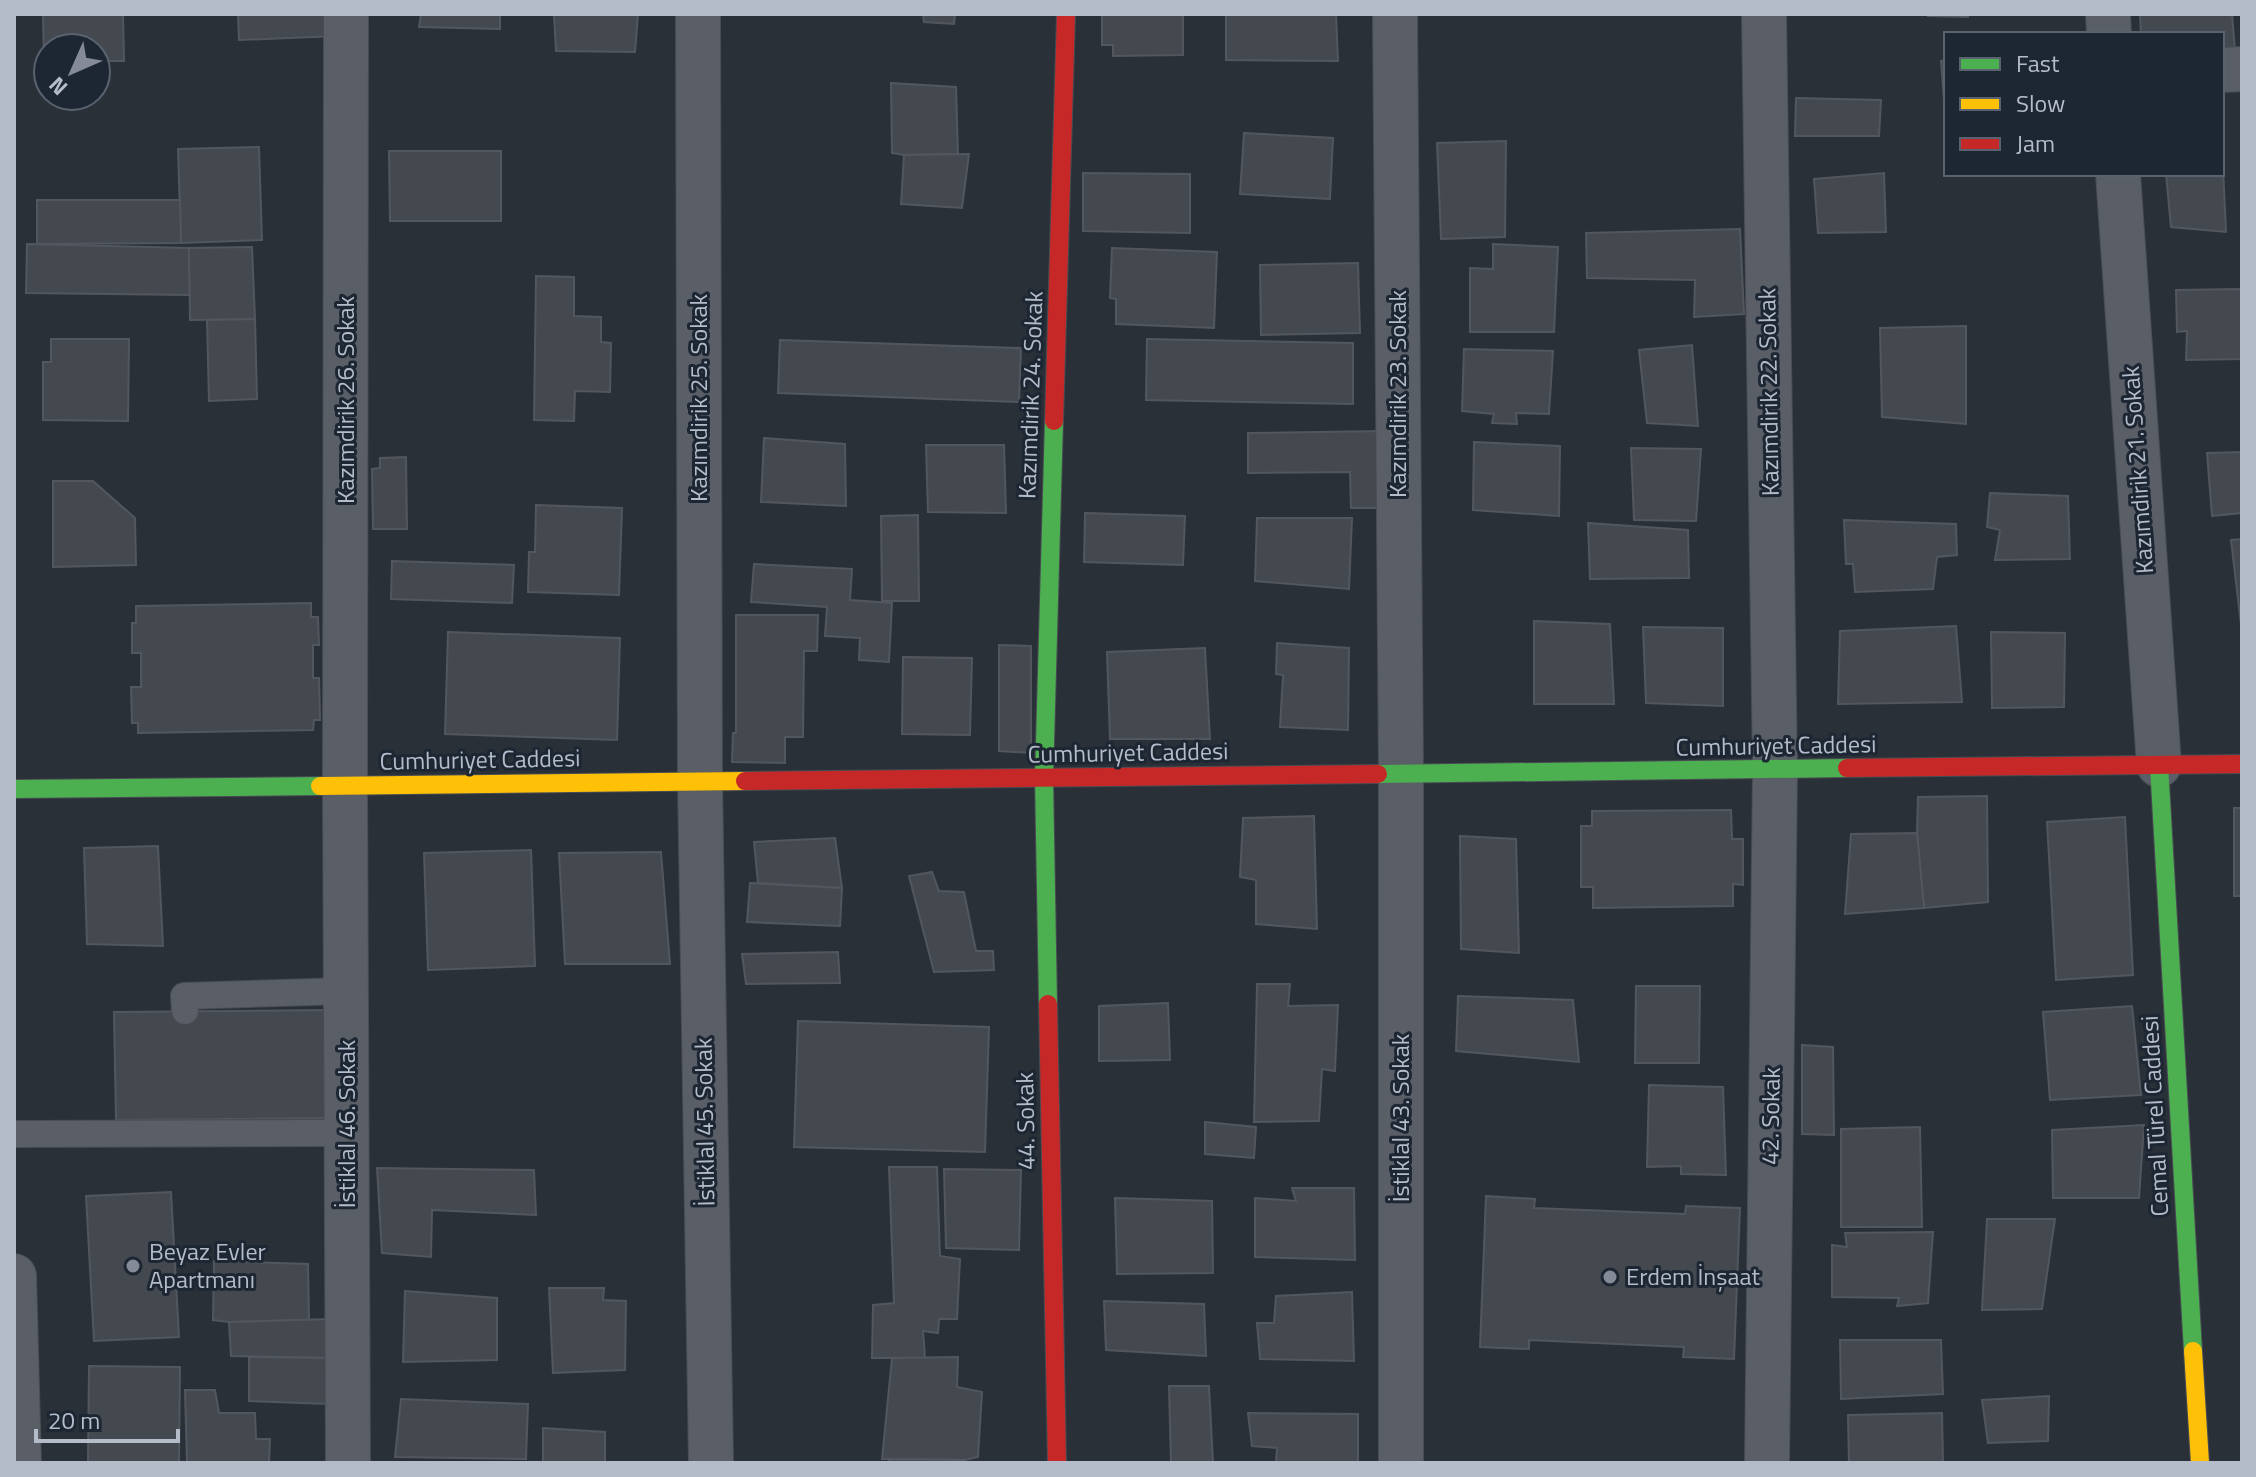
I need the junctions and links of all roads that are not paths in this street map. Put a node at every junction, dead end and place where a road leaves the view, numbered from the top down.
1 (346, 14) edge
2 (698, 14) edge
3 (1066, 14) edge
4 (1395, 14) edge
5 (1764, 14) edge
6 (2118, 176) edge
7 (2242, 764) edge
8 (2159, 765) junction
9 (1775, 770) junction
10 (1401, 774) junction
11 (1044, 778) junction
12 (700, 781) junction
13 (345, 785) junction
14 (14, 789) edge
15 (346, 991) junction
16 (185, 1011) dead end
17 (323, 1133) dead end
18 (14, 1134) edge
19 (14, 1276) edge
20 (19, 1463) edge
21 (348, 1463) edge
22 (711, 1463) edge
23 (1057, 1463) edge
24 (1401, 1463) edge
25 (1767, 1463) edge
26 (2200, 1463) edge

1 - 13 street, Kazımdirik 26. Sokak
2 - 12 street, Kazımdirik 25. Sokak
3 - 11 street, Kazımdirik 24. Sokak
4 - 10 street, Kazımdirik 23. Sokak
5 - 9 street, Kazımdirik 22. Sokak
6 - 8 street, Kazımdirik 21. Sokak
7 - 8 street, Cumhuriyet Caddesi
8 - 9 street, Cumhuriyet Caddesi
8 - 26 street, Cemal Türel Caddesi
9 - 10 street, Cumhuriyet Caddesi
9 - 25 street, 42. Sokak
10 - 11 street, Cumhuriyet Caddesi
10 - 24 street, İstiklal 43. Sokak
11 - 12 street, Cumhuriyet Caddesi
11 - 23 street, 44. Sokak
12 - 13 street, Cumhuriyet Caddesi
12 - 22 street, İstiklal 45. Sokak
13 - 14 street, Cumhuriyet Caddesi
13 - 15 street, İstiklal 46. Sokak
15 - 16 lane
15 - 21 street, İstiklal 46. Sokak
17 - 18 lane
19 - 20 street

